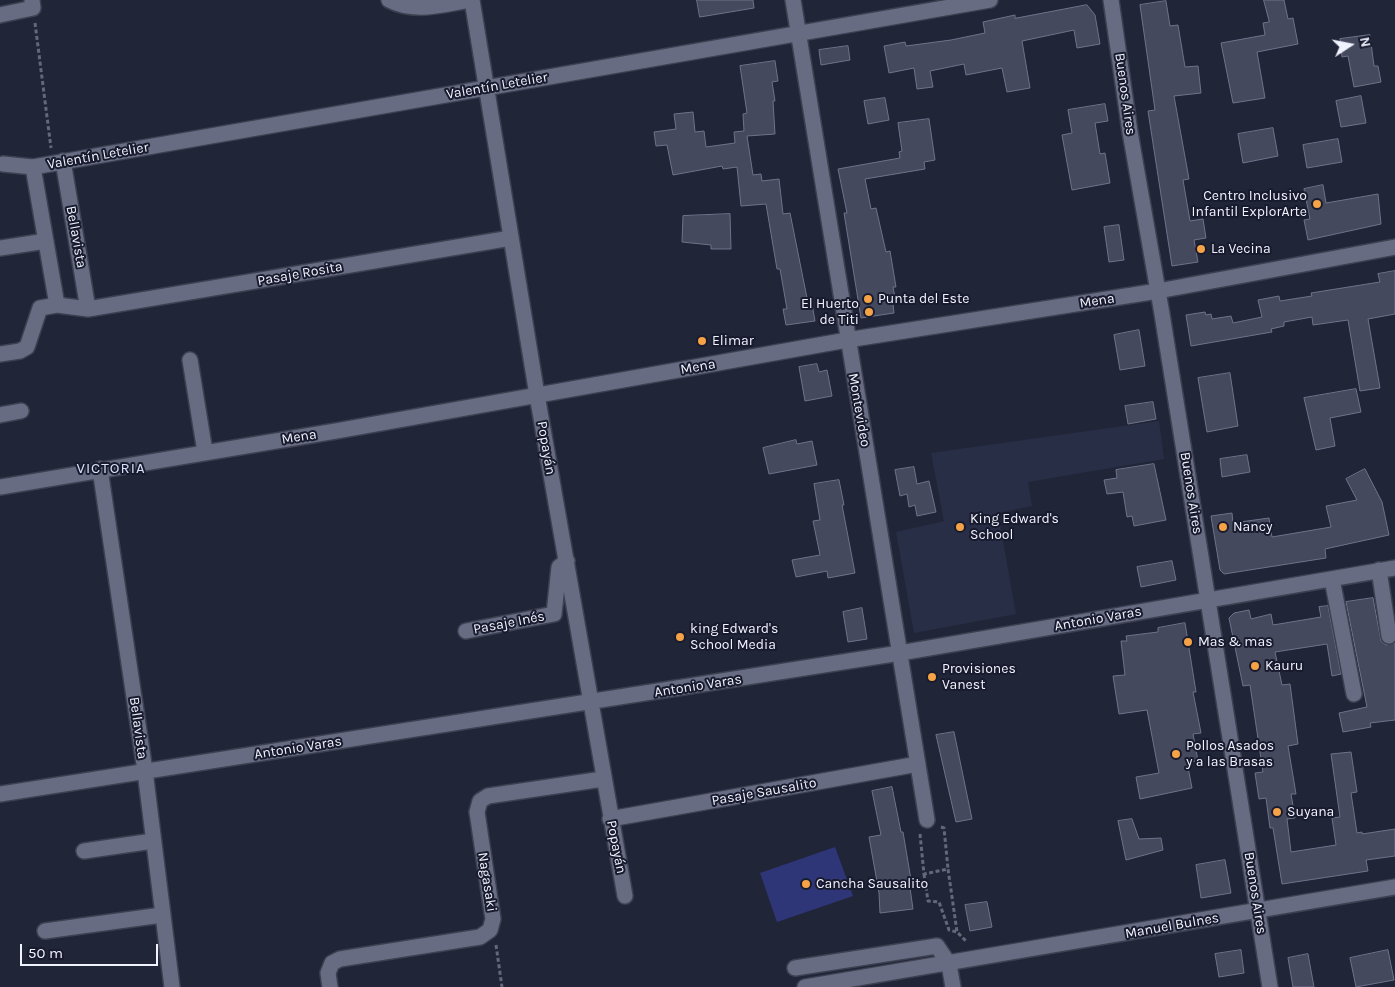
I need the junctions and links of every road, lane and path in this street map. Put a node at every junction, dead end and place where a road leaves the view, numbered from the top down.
1 (389, 0) edge
2 (472, 0) edge
3 (793, 0) edge
4 (990, 0) edge
5 (1111, 0) edge
6 (33, 4) edge
7 (0, 15) edge
8 (798, 33) junction
9 (487, 87) junction
10 (63, 161) junction
11 (3, 164) dead end
12 (33, 167) junction
13 (511, 238) junction
14 (46, 241) junction
15 (1395, 247) edge
16 (0, 248) edge
17 (1158, 291) junction
18 (57, 304) junction
19 (88, 309) junction
20 (847, 340) junction
21 (0, 354) edge
22 (190, 360) dead end
23 (537, 395) junction
24 (21, 411) dead end
25 (0, 415) edge
26 (205, 452) junction
27 (100, 469) junction
28 (0, 487) edge
29 (567, 561) junction
30 (1395, 568) edge
31 (1379, 570) junction
32 (1332, 579) junction
33 (1208, 600) junction
34 (466, 631) dead end
35 (1389, 636) dead end
36 (900, 653) junction
37 (1354, 694) dead end
38 (591, 703) junction
39 (918, 764) junction
40 (144, 772) junction
41 (603, 779) junction
42 (0, 794) edge
43 (610, 819) junction
44 (927, 820) junction
45 (153, 841) junction
46 (84, 850) dead end
47 (948, 869) junction
48 (924, 874) junction
49 (1395, 888) edge
50 (625, 896) dead end
51 (1258, 911) junction
52 (162, 915) junction
53 (493, 919) junction
54 (45, 931) dead end
55 (957, 932) junction
56 (971, 960) junction
57 (949, 964) junction
58 (795, 968) dead end
59 (172, 987) edge
60 (330, 987) edge
61 (502, 987) edge
62 (805, 987) edge
63 (953, 987) edge
64 (1270, 987) edge

1 - 2 street
2 - 9 street, Popayán
3 - 8 street, Montevideo
4 - 8 street, Valentín Letelier
5 - 17 street, Buenos Aires
6 - 7 street
6 - 10 path
8 - 9 street, Valentín Letelier
8 - 20 street, Montevideo
9 - 10 street, Valentín Letelier
9 - 13 street, Popayán
10 - 12 street, Valentín Letelier
10 - 19 street, Bellavista
11 - 12 street, Valentín Letelier
12 - 14 street
13 - 19 street, Pasaje Rosita
13 - 23 street, Popayán
14 - 16 street
14 - 18 street
15 - 17 street, Mena
17 - 20 street, Mena
17 - 33 street, Buenos Aires
18 - 19 street
18 - 21 street
20 - 23 street, Mena
20 - 36 street, Montevideo
22 - 26 street
23 - 26 street, Mena
23 - 29 street, Popayán
24 - 25 street
26 - 27 street, Mena
27 - 28 street, Mena
27 - 40 street, Bellavista
29 - 34 street, Pasaje Inés
29 - 38 street, Popayán
30 - 31 street, Antonio Varas
31 - 32 street, Antonio Varas
31 - 35 street
32 - 33 street, Antonio Varas
32 - 37 street
33 - 36 street, Antonio Varas
33 - 51 street, Buenos Aires
36 - 38 street, Antonio Varas
36 - 39 street, Montevideo
38 - 40 street, Antonio Varas
38 - 41 street, Popayán
39 - 43 street, Pasaje Sausalito
39 - 44 street, Montevideo
40 - 42 street, Antonio Varas
40 - 45 street, Bellavista
41 - 43 street, Popayán
41 - 53 street, Nagasaki
43 - 50 street, Popayán
44 - 47 path
44 - 48 path
45 - 46 street
45 - 52 street, Bellavista
47 - 48 path
47 - 55 path
48 - 55 path
49 - 51 street, Manuel Bulnes
51 - 56 street, Manuel Bulnes
51 - 64 street, Buenos Aires
52 - 54 street
52 - 59 street, Bellavista
53 - 60 street, Nagasaki
53 - 61 path
55 - 56 path
56 - 57 street, Manuel Bulnes
57 - 58 street
57 - 62 street, Manuel Bulnes
57 - 63 street

